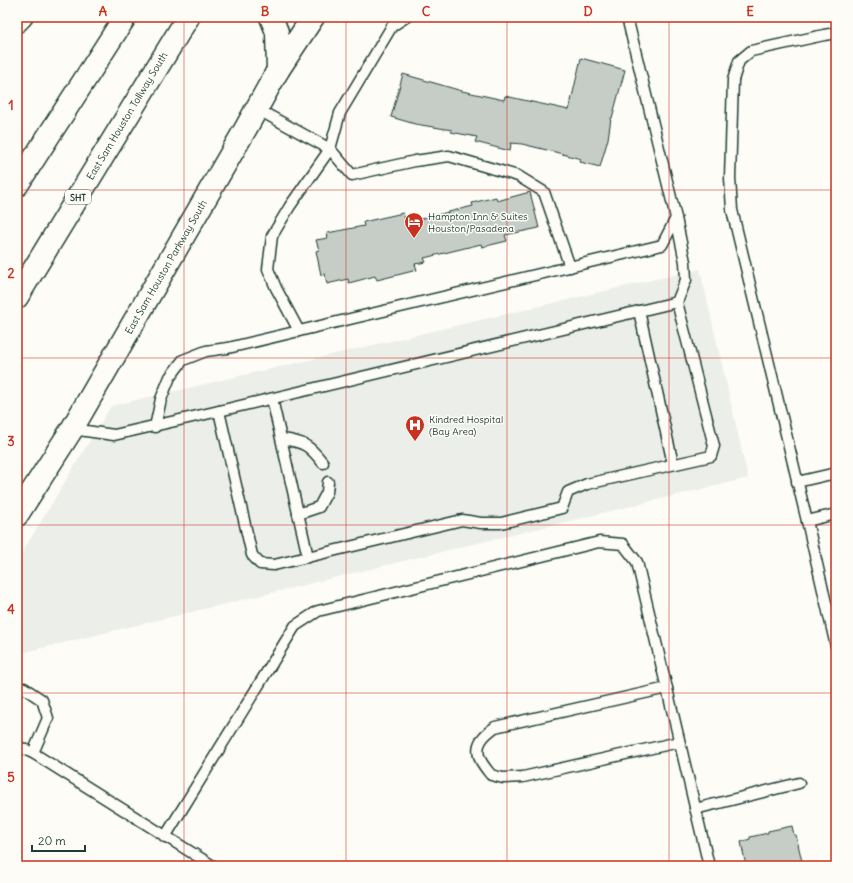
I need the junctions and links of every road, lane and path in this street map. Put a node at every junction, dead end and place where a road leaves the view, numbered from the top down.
1 (21, 17) edge
2 (124, 17) edge
3 (188, 17) edge
4 (271, 17) edge
5 (313, 17) edge
6 (406, 17) edge
7 (627, 17) edge
8 (17, 22) edge
9 (836, 33) edge
10 (278, 70) junction
11 (257, 109) junction
12 (330, 149) junction
13 (17, 186) edge
14 (676, 218) junction
15 (570, 267) junction
16 (17, 297) edge
17 (677, 302) junction
18 (639, 311) junction
19 (299, 331) junction
20 (272, 399) junction
21 (219, 411) junction
22 (155, 426) junction
23 (72, 429) junction
24 (282, 439) junction
25 (323, 463) dead end
26 (673, 464) junction
27 (836, 473) edge
28 (328, 482) dead end
29 (797, 482) junction
30 (298, 514) junction
31 (836, 514) edge
32 (17, 516) edge
33 (807, 521) junction
34 (308, 557) junction
35 (836, 646) edge
36 (17, 688) edge
37 (667, 688) junction
38 (680, 742) junction
39 (17, 746) edge
40 (33, 753) junction
41 (799, 783) dead end
42 (695, 808) junction
43 (164, 837) junction
44 (213, 866) edge
45 (709, 866) edge

1 - 8 main road
2 - 13 main road
3 - 16 main road, East Sam Houston Tollway South / SHT
4 - 10 main road
5 - 10 main road, East Sam Houston Parkway South
6 - 12 lane
7 - 14 lane
9 - 29 lane
10 - 11 main road, East Sam Houston Parkway South
11 - 12 lane
11 - 23 main road, East Sam Houston Parkway South
12 - 15 lane
12 - 19 lane
14 - 15 lane
14 - 17 lane
15 - 19 lane
17 - 18 lane
17 - 26 lane
18 - 20 lane
18 - 26 lane
19 - 22 lane
20 - 21 lane
20 - 24 lane
21 - 22 lane
21 - 34 lane
22 - 23 lane
23 - 32 main road, East Sam Houston Parkway South
24 - 25 lane
24 - 30 lane
26 - 34 lane
27 - 29 lane
28 - 30 lane
29 - 33 lane
30 - 34 lane
31 - 33 lane
33 - 35 lane
36 - 40 lane
37 - 38 lane
37 - 38 lane
37 - 43 lane
38 - 42 lane
39 - 40 lane
40 - 43 lane
41 - 42 lane
42 - 45 lane
43 - 44 lane

